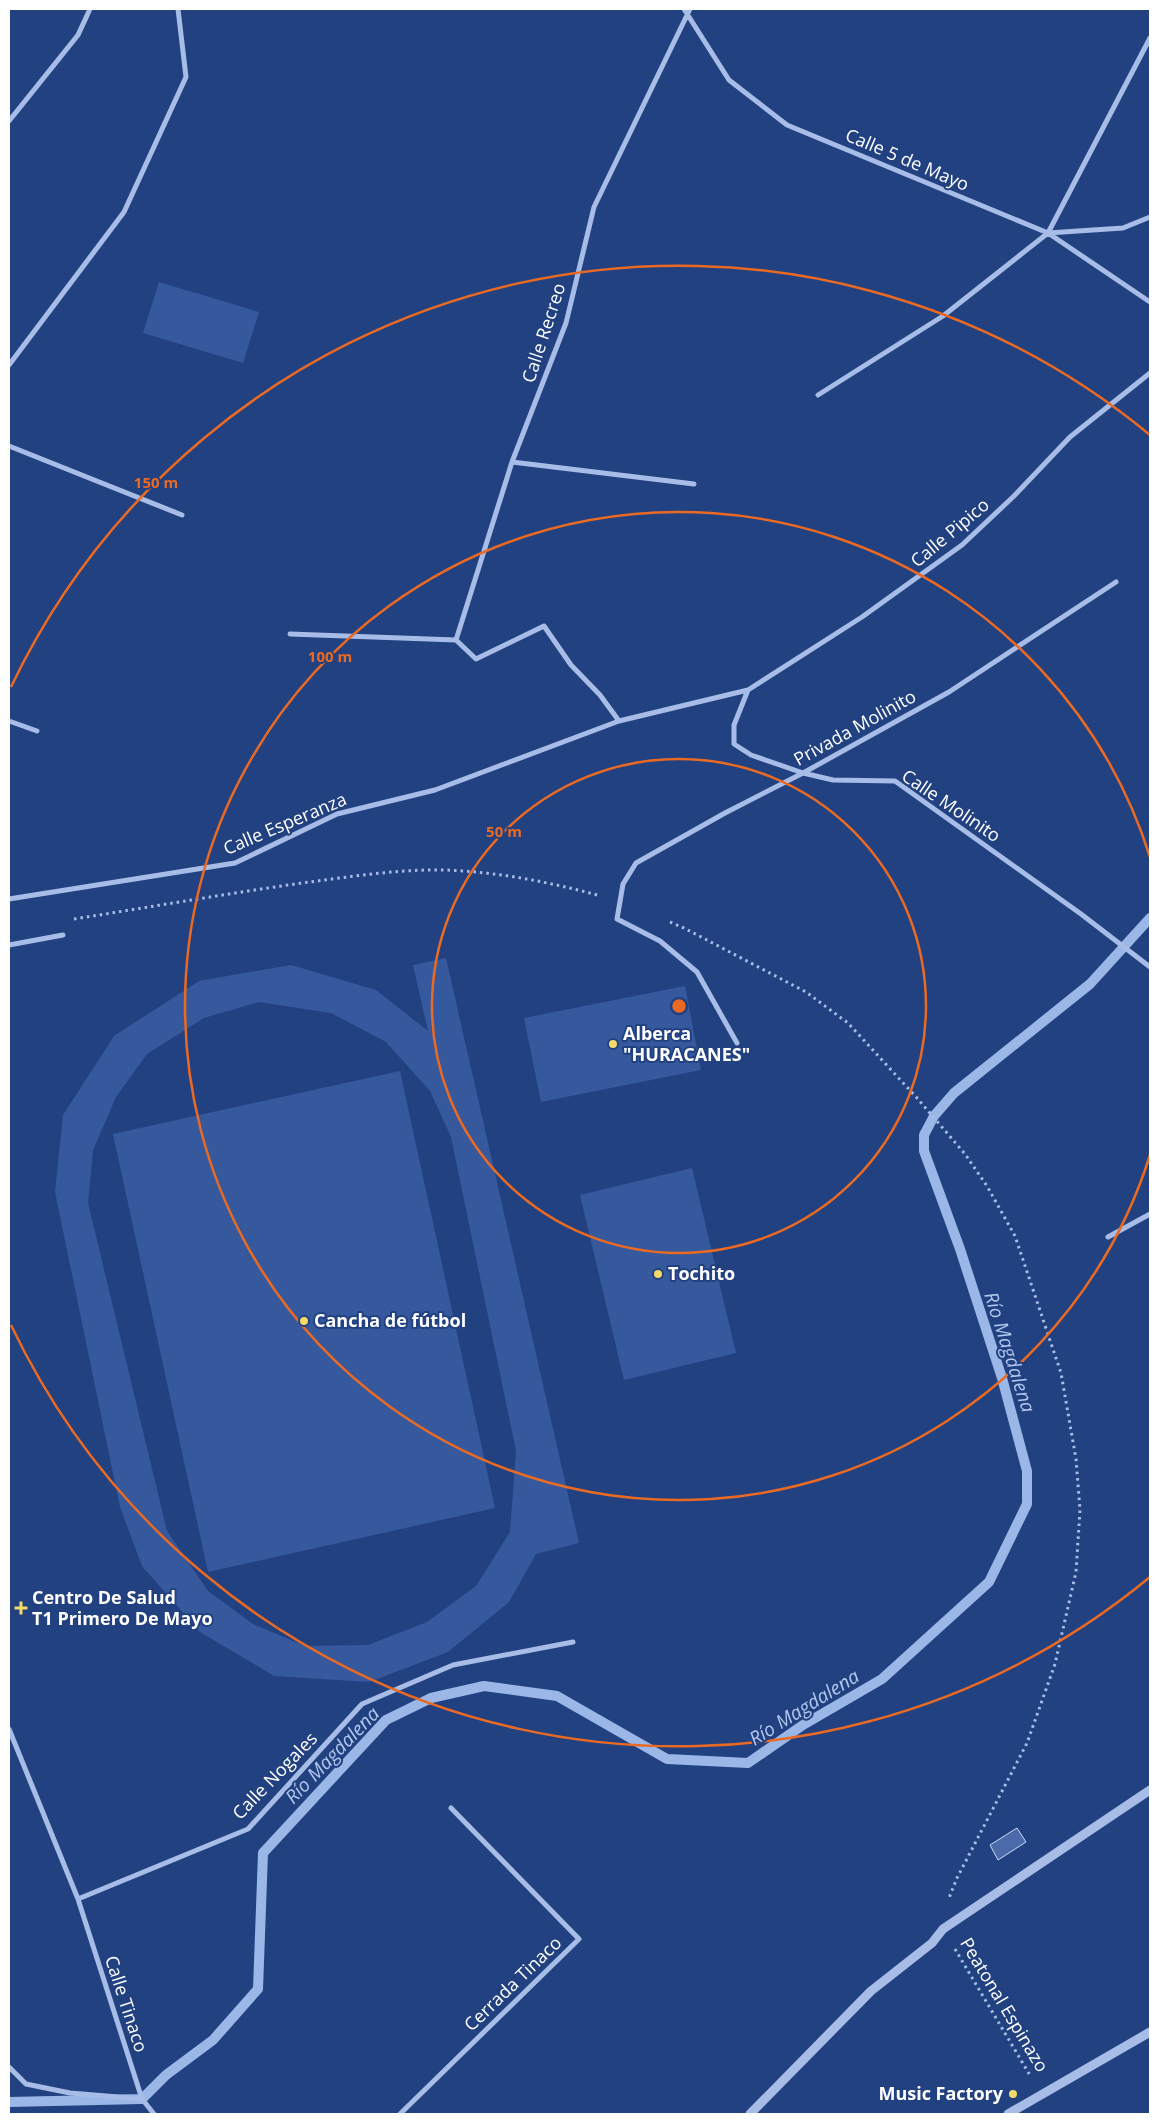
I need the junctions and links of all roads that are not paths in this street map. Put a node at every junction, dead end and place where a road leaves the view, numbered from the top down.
1 (90, 9) edge
2 (178, 9) edge
3 (687, 11) edge
4 (1150, 38) edge
5 (9, 121) edge
6 (1150, 217) edge
7 (1048, 233) junction
8 (1150, 302) edge
9 (9, 365) edge
10 (1150, 372) edge
11 (818, 395) dead end
12 (9, 446) edge
13 (512, 462) junction
14 (694, 484) dead end
15 (182, 515) dead end
16 (1116, 582) dead end
17 (290, 634) dead end
18 (456, 640) junction
19 (748, 690) junction
20 (9, 721) edge
21 (619, 721) junction
22 (36, 731) dead end
23 (803, 773) junction
24 (9, 899) edge
25 (63, 935) dead end
26 (9, 945) edge
27 (1150, 967) edge
28 (737, 1043) dead end
29 (1150, 1214) edge
30 (1108, 1237) dead end
31 (572, 1642) dead end
32 (9, 1728) edge
33 (1150, 1790) edge
34 (450, 1808) dead end
35 (78, 1898) junction
36 (1150, 2032) edge
37 (9, 2067) edge
38 (142, 2099) junction
39 (154, 2114) edge
40 (400, 2114) edge
41 (750, 2114) edge
42 (1008, 2114) edge

1 - 5 street
2 - 9 street
3 - 7 street, Calle 5 de Mayo
3 - 13 street, Calle Recreo
4 - 7 street
6 - 7 street
7 - 8 street, Calle 5 de Mayo
7 - 11 street
10 - 19 street, Calle Pipico
12 - 15 street
13 - 14 street
13 - 18 street, Calle Recreo
16 - 23 street, Privada Molinito
17 - 18 street
18 - 21 street
19 - 21 street, Calle Esperanza
19 - 23 street, Calle Molinito
20 - 22 street
21 - 24 street, Calle Esperanza
23 - 27 street, Calle Molinito
23 - 28 street, Privada Molinito
25 - 26 street
29 - 30 street
31 - 35 street, Calle Nogales
32 - 35 street
33 - 41 street
34 - 40 street, Cerrada Tinaco
35 - 38 street, Calle Tinaco
36 - 42 street
37 - 38 street
38 - 39 street, Calle Tinaco

